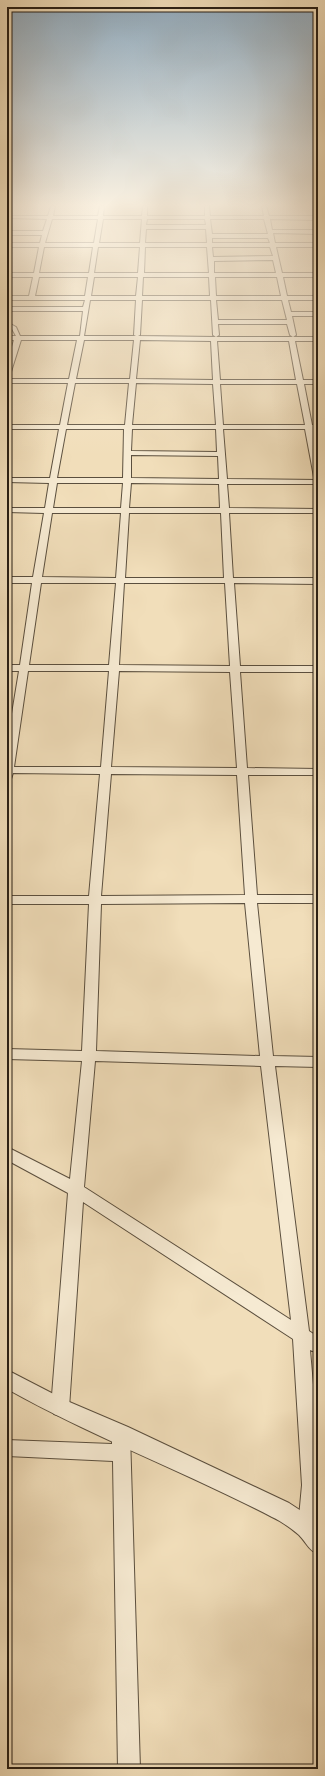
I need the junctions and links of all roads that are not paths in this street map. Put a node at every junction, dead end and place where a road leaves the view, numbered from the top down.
1 (34, 289) edge
2 (89, 289) edge
3 (141, 289) edge
4 (213, 289) edge
5 (282, 289) edge
6 (7, 298) edge
7 (32, 298) junction
8 (87, 298) junction
9 (140, 298) junction
10 (213, 298) junction
11 (284, 298) junction
12 (318, 298) edge
13 (7, 309) edge
14 (85, 309) junction
15 (288, 314) junction
16 (318, 314) edge
17 (215, 322) junction
18 (290, 322) junction
19 (7, 324) edge
20 (7, 335) edge
21 (318, 335) edge
22 (18, 337) junction
23 (81, 337) junction
24 (137, 337) junction
25 (215, 337) junction
26 (293, 337) junction
27 (7, 338) edge
28 (318, 339) edge
29 (7, 375) edge
30 (7, 381) edge
31 (71, 381) junction
32 (132, 382) junction
33 (217, 382) junction
34 (300, 382) junction
35 (318, 382) edge
36 (7, 427) edge
37 (62, 427) junction
38 (128, 428) junction
39 (219, 428) junction
40 (308, 428) junction
41 (318, 428) edge
42 (128, 453) junction
43 (221, 454) junction
44 (318, 477) edge
45 (7, 480) edge
46 (54, 481) junction
47 (128, 481) junction
48 (223, 481) junction
49 (318, 482) edge
50 (7, 510) edge
51 (48, 510) junction
52 (125, 510) junction
53 (226, 511) junction
54 (318, 511) edge
55 (7, 580) edge
56 (38, 580) junction
57 (120, 581) junction
58 (229, 581) junction
59 (318, 581) edge
60 (7, 668) edge
61 (23, 668) junction
62 (114, 669) junction
63 (235, 669) junction
64 (318, 669) edge
65 (106, 771) junction
66 (243, 771) junction
67 (7, 772) edge
68 (318, 772) edge
69 (252, 899) junction
70 (318, 899) edge
71 (7, 900) edge
72 (95, 900) junction
73 (7, 1054) edge
74 (89, 1057) junction
75 (267, 1061) junction
76 (318, 1062) edge
77 (7, 1153) edge
78 (76, 1190) junction
79 (301, 1334) junction
80 (318, 1346) edge
81 (7, 1379) edge
82 (60, 1408) junction
83 (121, 1444) junction
84 (7, 1448) edge
85 (314, 1487) edge
86 (313, 1535) edge
87 (128, 1769) edge

1 - 7 street
2 - 8 street
3 - 9 street
4 - 10 street
5 - 11 street
6 - 7 street
7 - 8 street
8 - 9 street
8 - 14 street
9 - 10 street
9 - 24 street
10 - 11 street
10 - 17 street
11 - 12 street
11 - 15 street
13 - 14 street
14 - 23 street
15 - 16 street
15 - 18 street
17 - 18 street
17 - 25 street
18 - 26 street
19 - 22 street
20 - 22 street
21 - 26 street
22 - 23 street
22 - 27 street
22 - 29 street
23 - 24 street
23 - 31 street
24 - 25 street
24 - 32 street
25 - 26 street
25 - 33 street
26 - 28 street
26 - 34 street
30 - 31 street
31 - 32 street
31 - 37 street
32 - 33 street
32 - 38 street
33 - 34 street
33 - 39 street
34 - 35 street
34 - 40 street
36 - 37 street
37 - 38 street
37 - 46 street
38 - 39 street
38 - 42 street
39 - 40 street
39 - 43 street
40 - 41 street
40 - 44 street
42 - 43 street
42 - 47 street
43 - 48 street
45 - 46 street
46 - 47 street
46 - 51 street
47 - 48 street
47 - 52 street
48 - 49 street
48 - 53 street
50 - 51 street
51 - 52 street
51 - 56 street
52 - 53 street
52 - 57 street
53 - 54 street
53 - 58 street
55 - 56 street
56 - 57 street
56 - 61 street
57 - 58 street
57 - 62 street
58 - 59 street
58 - 63 street
60 - 61 street
61 - 62 street
61 - 67 street
62 - 63 street
62 - 65 street
63 - 64 street
63 - 66 street
65 - 66 street
65 - 67 street
65 - 72 street
66 - 68 street
66 - 69 street
69 - 70 street
69 - 72 street
69 - 75 street
71 - 72 street
72 - 74 street
73 - 74 street
74 - 75 street
74 - 78 street
75 - 76 street
75 - 79 street
77 - 78 street
78 - 79 street
78 - 82 street
79 - 80 street
79 - 85 street
81 - 82 street
82 - 83 street
83 - 84 street
83 - 86 street
83 - 87 street
85 - 86 street

